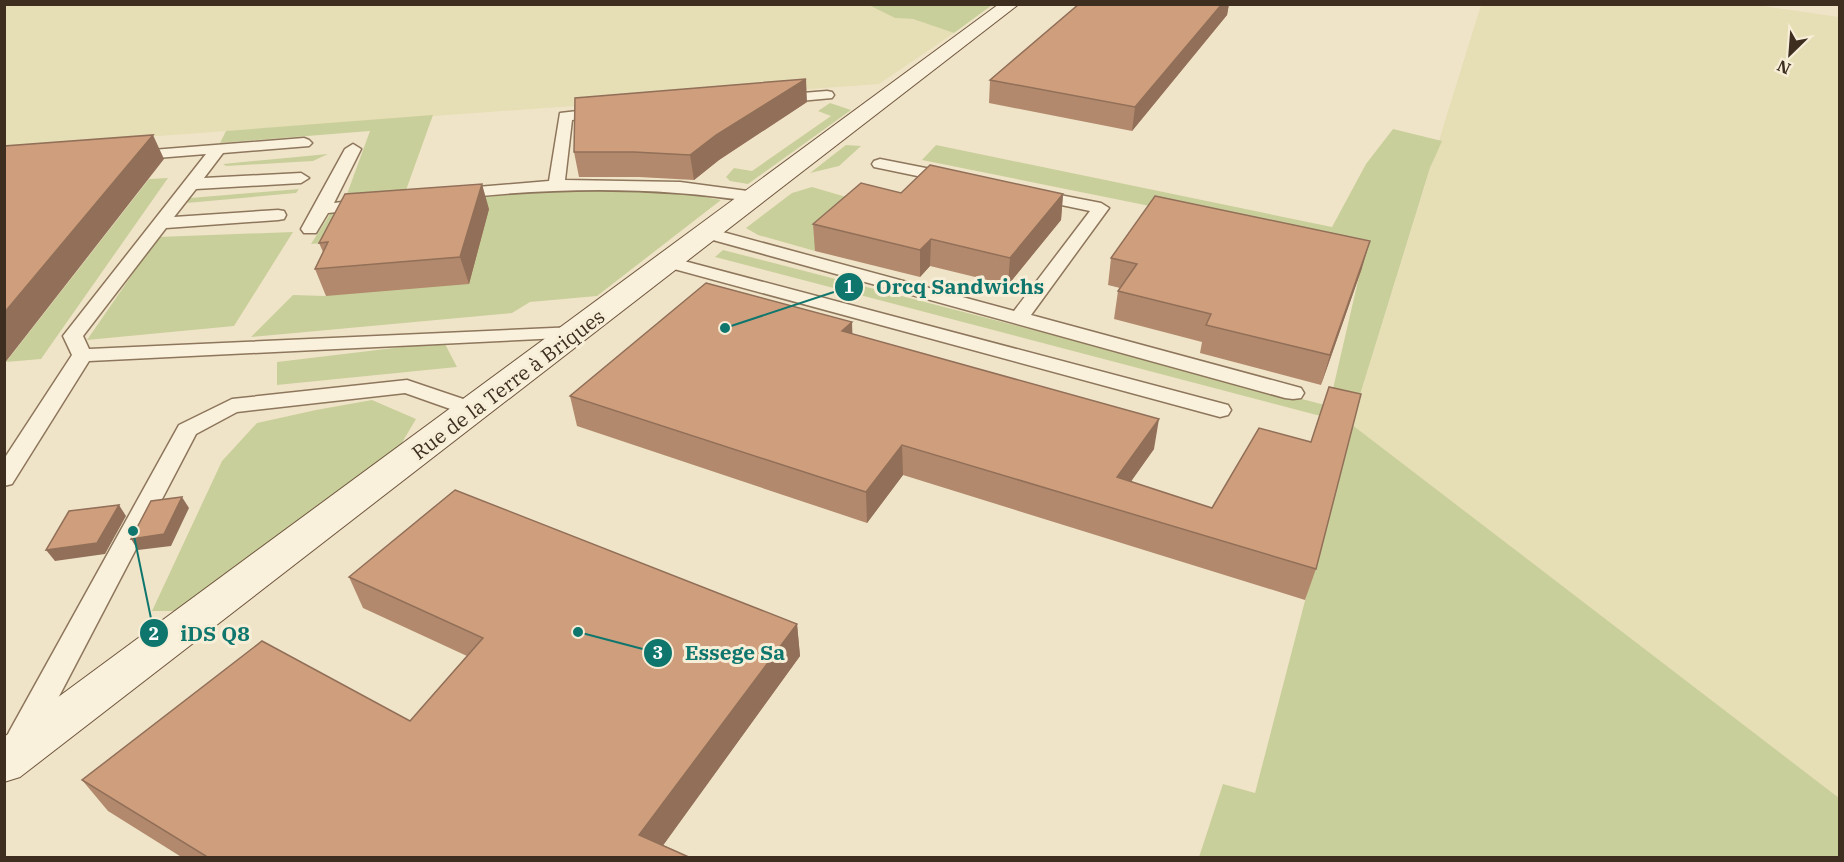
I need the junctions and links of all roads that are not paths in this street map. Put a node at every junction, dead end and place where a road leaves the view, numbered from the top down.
1 (1011, 4) edge
2 (827, 95) dead end
3 (767, 100) edge
4 (624, 111) edge
5 (304, 143) dead end
6 (218, 149) junction
7 (353, 149) dead end
8 (115, 157) edge
9 (880, 164) dead end
10 (301, 178) dead end
11 (973, 183) edge
12 (191, 184) junction
13 (556, 185) junction
14 (1020, 192) edge
15 (439, 196) edge
16 (755, 197) junction
17 (381, 202) edge
18 (322, 209) junction
19 (278, 215) dead end
20 (161, 223) junction
21 (310, 229) dead end
22 (708, 233) junction
23 (669, 262) junction
24 (1019, 318) junction
25 (575, 333) junction
26 (82, 355) junction
27 (1293, 393) dead end
28 (473, 410) junction
29 (1220, 410) dead end
30 (4, 478) edge
31 (8, 760) edge

1 - 16 main road, Rue de la Terre à Briques
2 - 3 lane
4 - 13 lane
5 - 6 lane
6 - 8 lane
6 - 12 lane
7 - 18 lane
9 - 11 lane
10 - 12 lane
12 - 20 lane
13 - 15 lane
13 - 16 lane
14 - 24 lane
16 - 22 main road, Rue de la Terre à Briques
17 - 18 lane
18 - 21 lane
19 - 20 lane
20 - 26 lane
22 - 23 main road, Rue de la Terre à Briques
22 - 24 lane
23 - 25 main road, Rue de la Terre à Briques
23 - 29 lane
24 - 27 lane
25 - 26 lane
25 - 28 main road, Rue de la Terre à Briques
26 - 30 lane
28 - 31 main road, Rue de la Terre à Briques
28 - 31 lane

